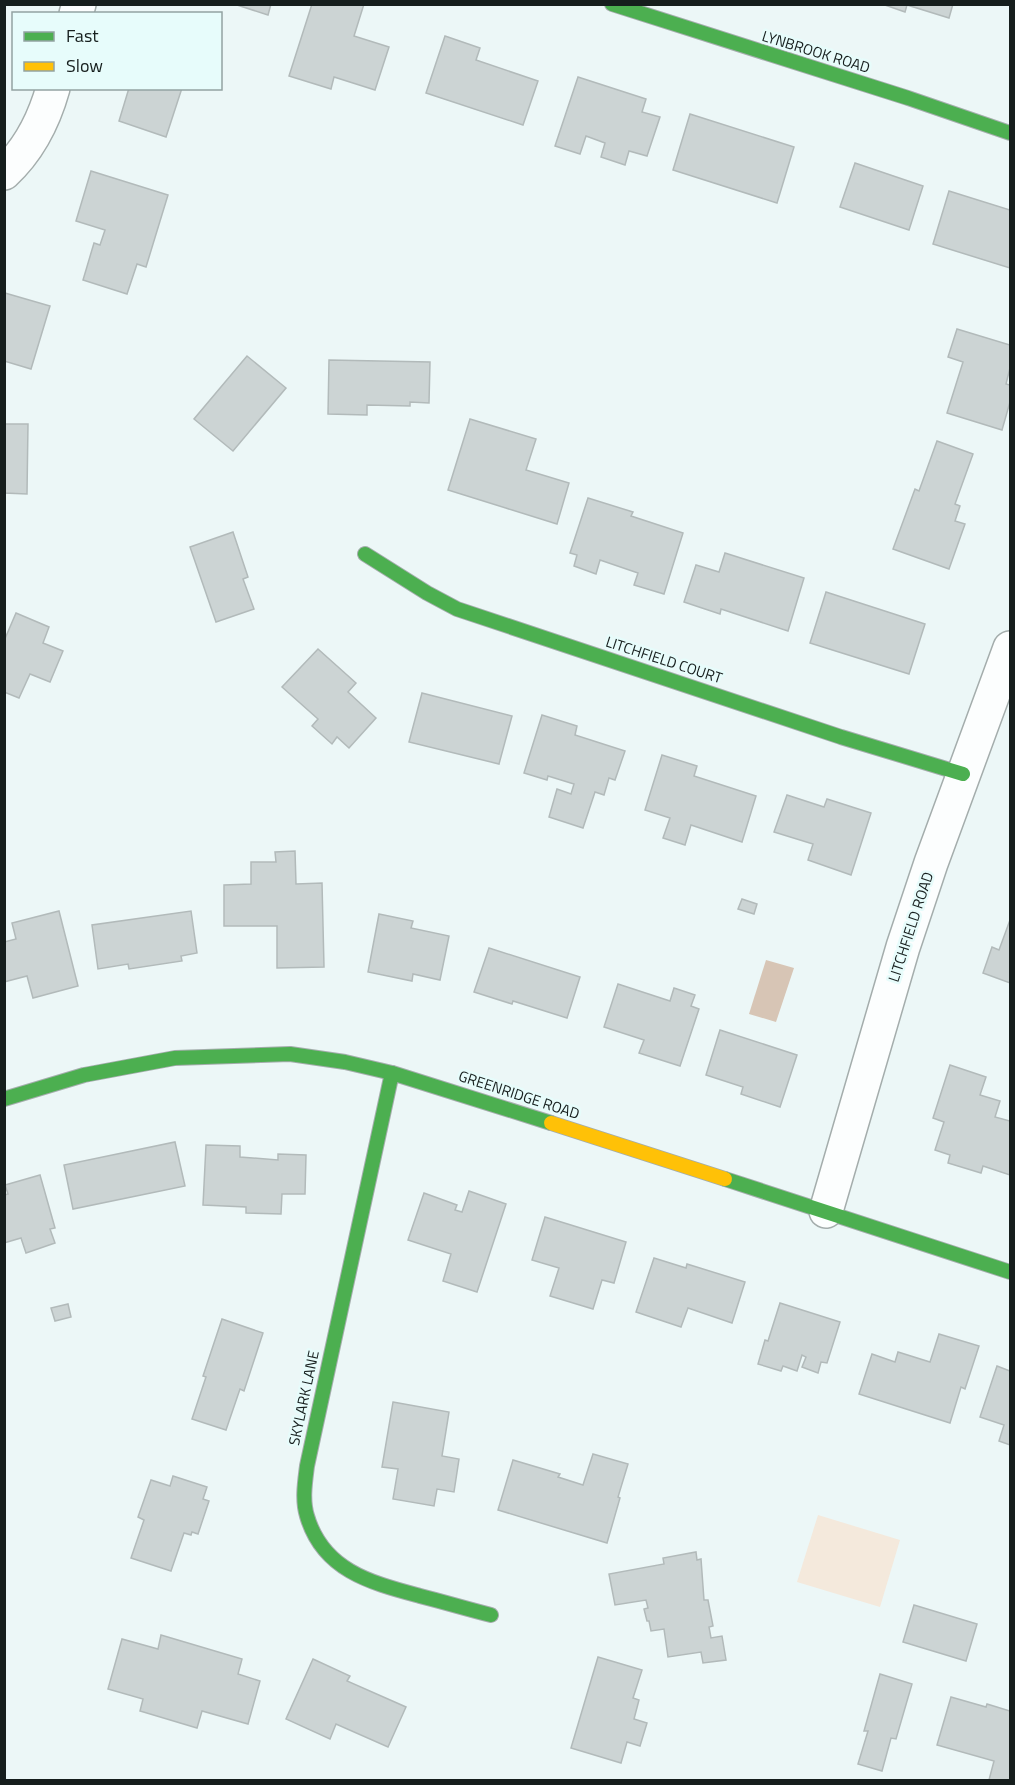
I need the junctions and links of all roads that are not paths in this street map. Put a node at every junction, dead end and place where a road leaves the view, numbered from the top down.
1 (612, 4) edge
2 (52, 90) edge
3 (1011, 133) edge
4 (4, 173) edge
5 (365, 554) dead end
6 (1011, 648) edge
7 (963, 774) junction
8 (392, 1073) junction
9 (4, 1099) edge
10 (826, 1211) junction
11 (1011, 1272) edge
12 (491, 1615) dead end

1 - 3 street, LYNBROOK ROAD
2 - 4 street
5 - 7 street, LITCHFIELD COURT
6 - 7 street, LITCHFIELD ROAD
7 - 10 street, LITCHFIELD ROAD
8 - 9 street, GREENRIDGE ROAD
8 - 10 street, GREENRIDGE ROAD
8 - 12 street, SKYLARK LANE
10 - 11 street, GREENRIDGE ROAD

